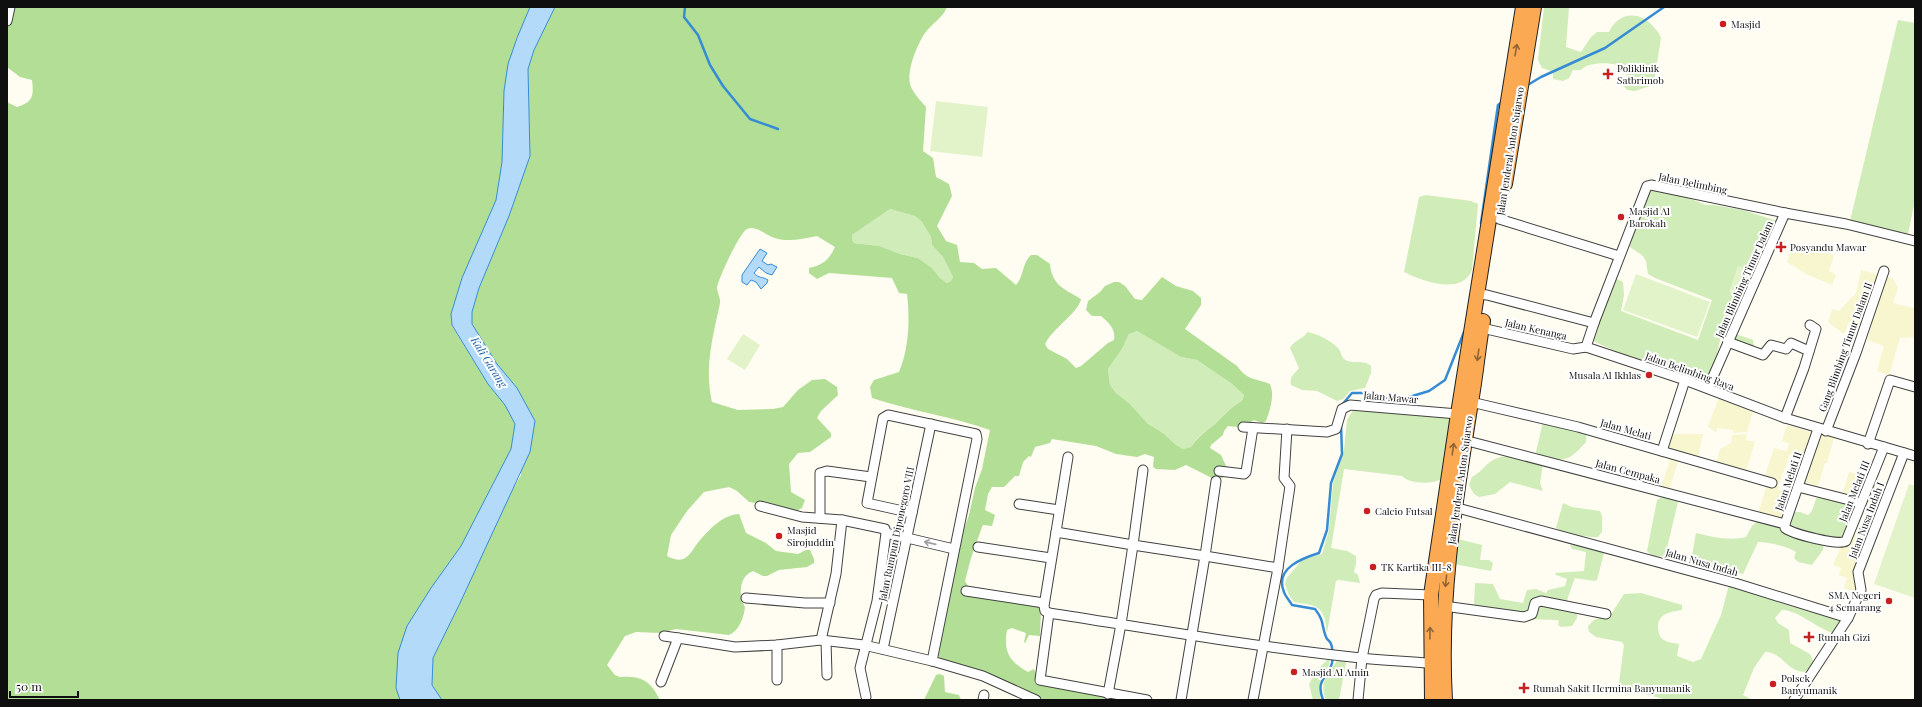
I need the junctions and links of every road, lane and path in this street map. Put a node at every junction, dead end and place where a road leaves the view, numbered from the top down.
1 (10, 7) edge
2 (1523, 7) edge
3 (1534, 7) edge
4 (7, 22) edge
5 (1515, 89) junction
6 (1785, 213) junction
7 (1499, 218) junction
8 (1915, 241) edge
9 (1619, 256) junction
10 (1884, 271) dead end
11 (1483, 294) junction
12 (1594, 323) junction
13 (1810, 325) dead end
14 (1482, 328) junction
15 (1728, 342) junction
16 (1586, 347) junction
17 (1809, 351) junction
18 (1685, 380) junction
19 (1915, 387) edge
20 (1708, 388) junction
21 (1472, 402) junction
22 (1458, 414) junction
23 (1785, 418) junction
24 (931, 424) junction
25 (1243, 427) dead end
26 (1253, 428) junction
27 (1288, 430) junction
28 (1822, 430) junction
29 (1464, 440) junction
30 (1868, 444) junction
31 (1884, 447) junction
32 (1662, 451) junction
33 (1904, 453) junction
34 (1915, 456) edge
35 (1068, 457) dead end
36 (1143, 470) dead end
37 (1219, 471) dead end
38 (871, 477) junction
39 (1216, 481) dead end
40 (1772, 483) dead end
41 (1798, 488) junction
42 (1861, 503) junction
43 (1019, 504) dead end
44 (760, 506) dead end
45 (1454, 507) junction
46 (1059, 510) junction
47 (912, 513) junction
48 (820, 518) junction
49 (842, 520) junction
50 (1785, 524) junction
51 (1056, 532) junction
52 (886, 533) junction
53 (907, 538) junction
54 (1844, 543) joint
55 (1133, 545) junction
56 (978, 547) dead end
57 (954, 549) junction
58 (1205, 556) junction
59 (1051, 558) junction
60 (1278, 568) junction
61 (966, 591) dead end
62 (1431, 595) junction
63 (746, 598) dead end
64 (830, 603) junction
65 (1044, 603) junction
66 (1444, 606) junction
67 (1049, 613) junction
68 (1606, 614) dead end
69 (1848, 618) junction
70 (1121, 624) junction
71 (664, 636) dead end
72 (1191, 636) junction
73 (678, 638) junction
74 (823, 640) junction
75 (777, 645) junction
76 (864, 645) junction
77 (1263, 646) junction
78 (883, 649) junction
79 (1362, 658) junction
80 (932, 661) junction
81 (1437, 665) junction
82 (826, 675) dead end
83 (777, 680) dead end
84 (661, 682) dead end
85 (1108, 694) junction
86 (866, 697) dead end
87 (1036, 700) edge
88 (1147, 700) edge
89 (1181, 700) edge
90 (1253, 700) edge
91 (1358, 700) edge
92 (1432, 700) edge
93 (1445, 700) edge
94 (1794, 700) edge

1 - 4 street
5 -> 2 highway, Jalan Jenderal Anton Sujarwo
3 - 5 highway, Jalan Jenderal Anton Sujarwo
5 - 7 highway, Jalan Jenderal Anton Sujarwo
5 - 11 highway, Jalan Jenderal Anton Sujarwo
6 - 8 street, Jalan Blimbing Timur Dalam
6 - 9 street, Jalan Belimbing
6 - 15 street, Jalan Blimbing Timur Dalam
7 - 9 street
7 - 11 highway, Jalan Jenderal Anton Sujarwo
9 - 12 street, Jalan Belimbing
10 - 28 street, Gang Blimbing Timur Dalam II
11 - 12 street
11 - 14 highway, Jalan Jenderal Anton Sujarwo
11 - 22 highway, Jalan Jenderal Anton Sujarwo
12 - 16 street
13 - 17 street
14 - 16 street, Jalan Kenanga
14 -> 21 highway, Jalan Jenderal Anton Sujarwo
15 - 17 street
15 - 20 street, Jalan Blimbing Timur Dalam
16 - 18 street, Jalan Belimbing Raya
17 - 23 street
18 - 20 street, Jalan Belimbing Raya
18 - 32 street
19 - 30 street
20 - 23 street, Jalan Belimbing Raya
21 - 29 highway, Jalan Jenderal Anton Sujarwo
21 - 32 street, Jalan Melati
22 - 27 street, Jalan Mawar
62 -> 22 highway, Jalan Jenderal Anton Sujarwo
23 - 28 street, Jalan Belimbing Raya
24 - 38 street
24 - 47 street, Jalan Rumpun Diponegoro VIII
24 - 57 street
25 - 26 street, Jalan Mawar
26 - 27 street, Jalan Mawar
26 - 37 street
27 - 60 street
28 - 30 street, Jalan Belimbing Raya
28 - 41 street, Jalan Melati II
29 - 45 highway, Jalan Jenderal Anton Sujarwo
29 - 50 street, Jalan Cempaka
30 - 31 street, Jalan Belimbing Raya
31 - 33 street, Jalan Belimbing Raya
31 - 42 street, Jalan Melati III
32 - 40 street, Jalan Melati
33 - 34 street, Jalan Belimbing Raya
33 - 69 street, Jalan Nusa Indah I
35 - 46 street
36 - 55 street
38 - 47 street
38 - 48 street
39 - 58 street
41 - 42 street
41 - 50 street, Jalan Melati II
42 - 54 street, Jalan Melati III
43 - 46 street
44 - 48 street
45 -> 66 highway, Jalan Jenderal Anton Sujarwo
45 - 69 street, Jalan Nusa Indah
46 - 51 street
47 - 53 street, Jalan Rumpun Diponegoro VIII
48 - 49 street
49 - 52 street
49 - 64 street
50 - 54 street, Jalan Melati II
51 - 55 street
51 - 59 street
52 - 53 street
52 - 76 street
57 -> 53 street
53 - 78 street, Jalan Rumpun Diponegoro VIII
55 - 58 street
55 - 70 street
56 - 59 street
57 - 80 street
58 - 60 street
58 - 72 street
59 - 65 street
60 - 77 street
61 - 65 street
62 - 79 street
81 -> 62 highway, Jalan Jenderal Anton Sujarwo
63 - 64 street
64 - 74 street
65 - 67 street
66 - 68 street
66 - 81 highway, Jalan Jenderal Anton Sujarwo
67 - 70 street
67 - 85 street
69 - 94 street
70 - 72 street
70 - 85 street
71 - 73 street
72 - 77 street
72 - 89 street
73 - 75 street
73 - 84 street
74 - 75 street
74 - 76 street
74 - 82 street
75 - 83 street
76 - 78 street
76 - 86 street
77 - 79 street
77 - 90 street
78 - 80 street
79 - 81 street
79 - 91 street
80 - 87 street
81 - 92 highway, Jalan Jenderal Anton Sujarwo
81 - 93 highway, Jalan Jenderal Anton Sujarwo
85 - 88 street

